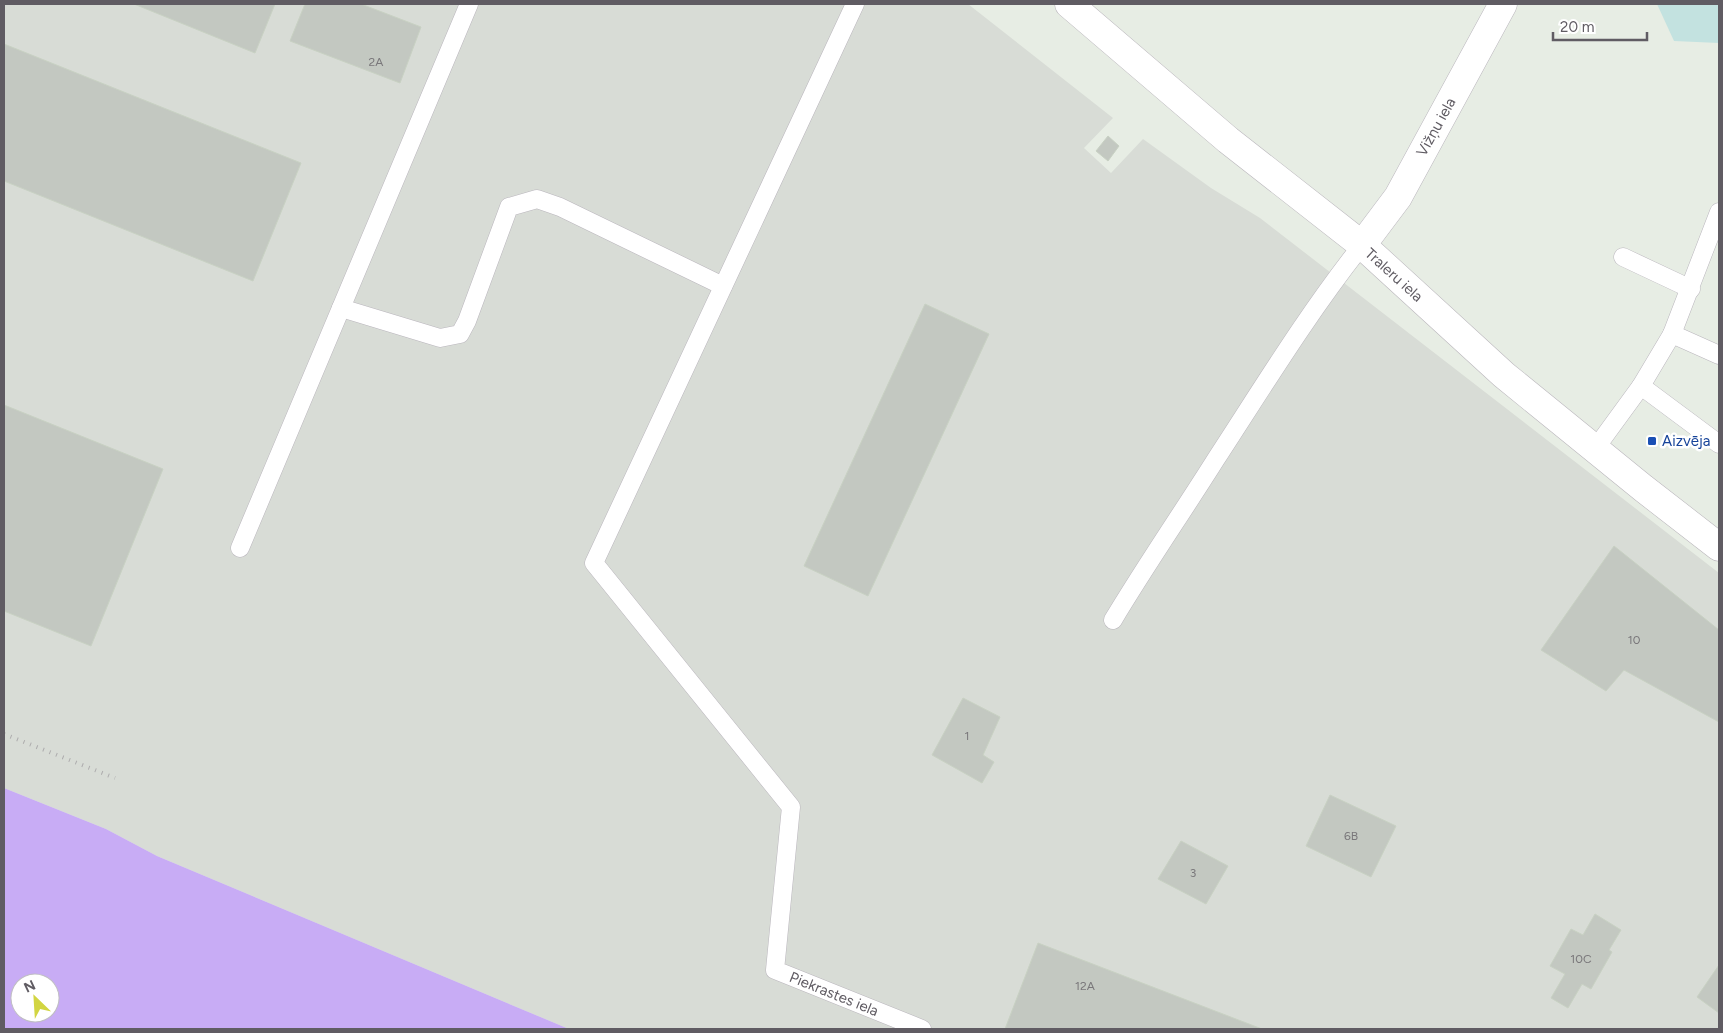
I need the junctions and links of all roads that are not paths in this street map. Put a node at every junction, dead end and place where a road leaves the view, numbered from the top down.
1 (469, 4) edge
2 (855, 4) edge
3 (1069, 4) edge
4 (1503, 4) edge
5 (1719, 212) edge
6 (1362, 245) junction
7 (1623, 257) dead end
8 (723, 286) junction
9 (1691, 289) junction
10 (341, 308) junction
11 (1672, 334) junction
12 (1719, 355) edge
13 (1641, 386) junction
14 (1719, 444) edge
15 (1594, 449) junction
16 (1719, 547) edge
17 (240, 548) dead end
18 (1113, 620) dead end
19 (922, 1029) edge

1 - 10 lane
2 - 8 lane
3 - 6 main road, Traleru iela
4 - 6 main road, Vižņu iela
5 - 9 lane
6 - 15 main road, Traleru iela
6 - 18 lane
7 - 9 lane
8 - 10 lane
8 - 19 lane, Piekrastes iela
9 - 11 lane
10 - 17 lane
11 - 12 lane
11 - 13 lane
13 - 14 lane
13 - 15 lane
15 - 16 main road, Traleru iela

